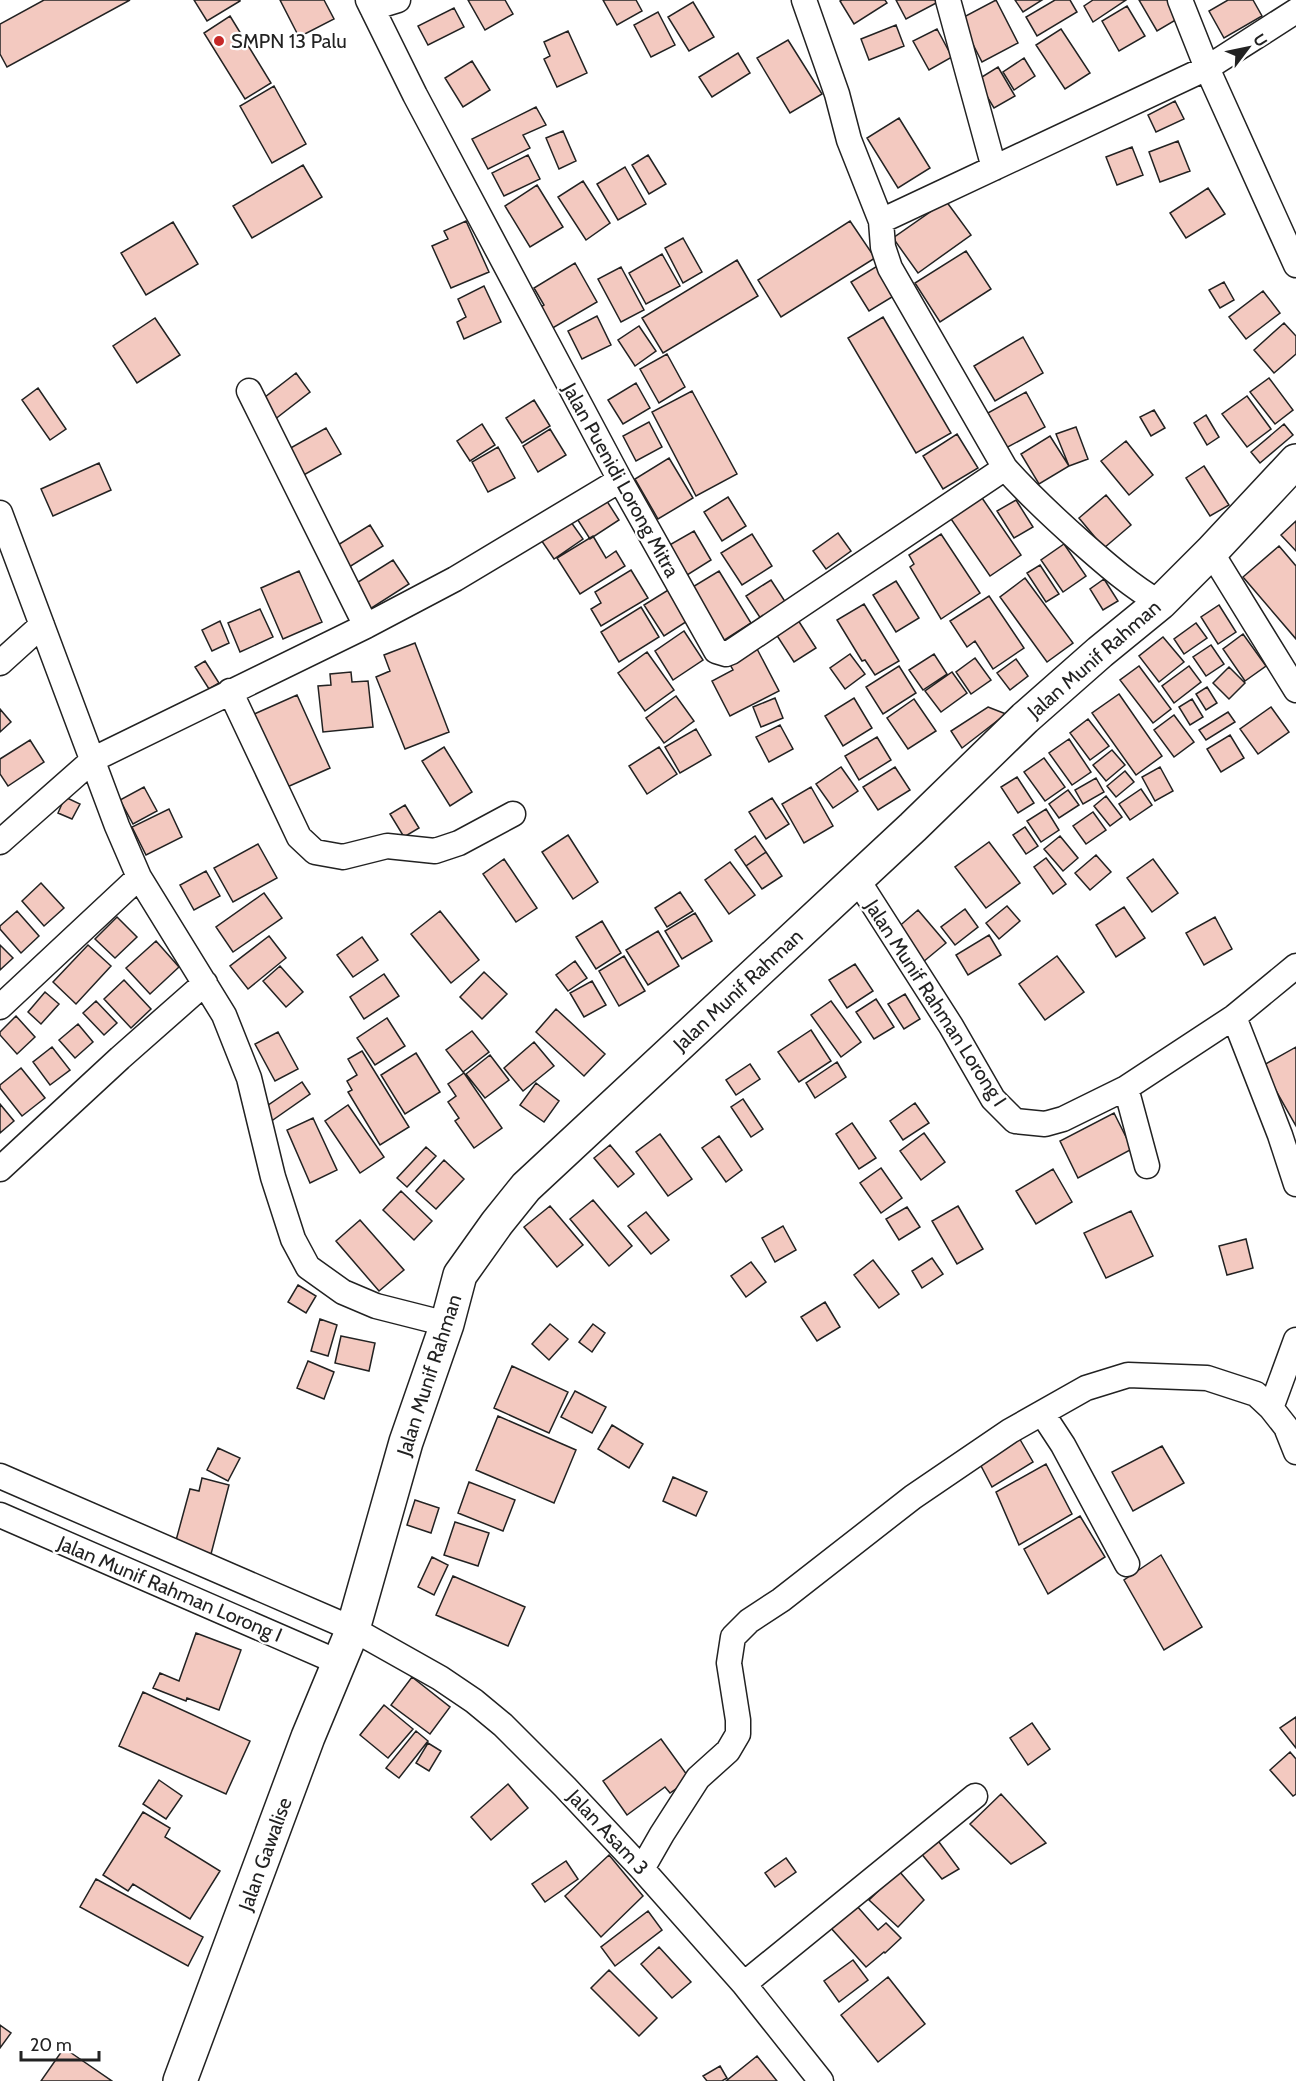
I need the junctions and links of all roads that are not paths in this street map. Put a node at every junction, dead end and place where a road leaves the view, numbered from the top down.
1 (398, 0) edge
2 (804, 0) edge
3 (948, 0) edge
4 (1180, 0) edge
5 (370, 4) edge
6 (1296, 11) edge
7 (1207, 68) junction
8 (994, 168) junction
9 (881, 221) junction
10 (1296, 264) edge
11 (249, 391) dead end
12 (1296, 461) edge
13 (1005, 468) junction
14 (620, 480) junction
15 (0, 513) edge
16 (1211, 552) junction
17 (1160, 603) junction
18 (42, 625) junction
19 (366, 626) junction
20 (0, 663) edge
21 (1296, 690) edge
22 (230, 691) junction
23 (93, 759) junction
24 (513, 814) dead end
25 (0, 842) edge
26 (139, 877) junction
27 (856, 879) junction
28 (1296, 966) edge
29 (205, 983) junction
30 (0, 1007) edge
31 (1234, 1017) junction
32 (1126, 1088) junction
33 (1147, 1166) dead end
34 (0, 1169) edge
35 (1296, 1184) edge
36 (447, 1324) junction
37 (1296, 1340) edge
38 (1271, 1408) junction
39 (1042, 1413) junction
40 (1296, 1452) edge
41 (0, 1476) edge
42 (0, 1515) edge
43 (1127, 1564) dead end
44 (353, 1629) junction
45 (340, 1663) junction
46 (975, 1796) dead end
47 (642, 1869) junction
48 (744, 1984) junction
49 (180, 2081) edge
50 (821, 2081) edge

1 - 5 street
2 - 9 street
3 - 8 street
4 - 7 street
5 - 14 street, Jalan Puenidi Lorong Mitra
6 - 7 street
7 - 8 street
7 - 10 street
8 - 9 street
9 - 13 street
11 - 19 street
12 - 16 street, Jalan Munif Rahman
13 - 14 street, Jalan Puenidi Lorong Mitra
13 - 17 street
14 - 19 street
15 - 18 street
16 - 17 street, Jalan Munif Rahman
16 - 21 street
17 - 27 street, Jalan Munif Rahman
18 - 20 street
18 - 23 street
19 - 22 street
22 - 23 street
22 - 24 street
23 - 25 street
23 - 26 street
26 - 29 street
26 - 30 street
27 - 32 street, Jalan Munif Rahman Lorong I
27 - 36 street, Jalan Munif Rahman
28 - 31 street, Jalan Munif Rahman Lorong I
29 - 34 street
29 - 36 street
31 - 32 street, Jalan Munif Rahman Lorong I
31 - 35 street
32 - 33 street
36 - 44 street, Jalan Munif Rahman
37 - 38 street
38 - 39 street
38 - 40 street
39 - 43 street
39 - 47 street
41 - 44 street, Jalan Asam 3
42 - 45 street, Jalan Munif Rahman Lorong I
44 - 45 street, Jalan Gawalise
44 - 47 street, Jalan Asam 3
45 - 49 street, Jalan Gawalise
46 - 48 street
47 - 48 street, Jalan Asam 3
48 - 50 street, Jalan Asam 3

